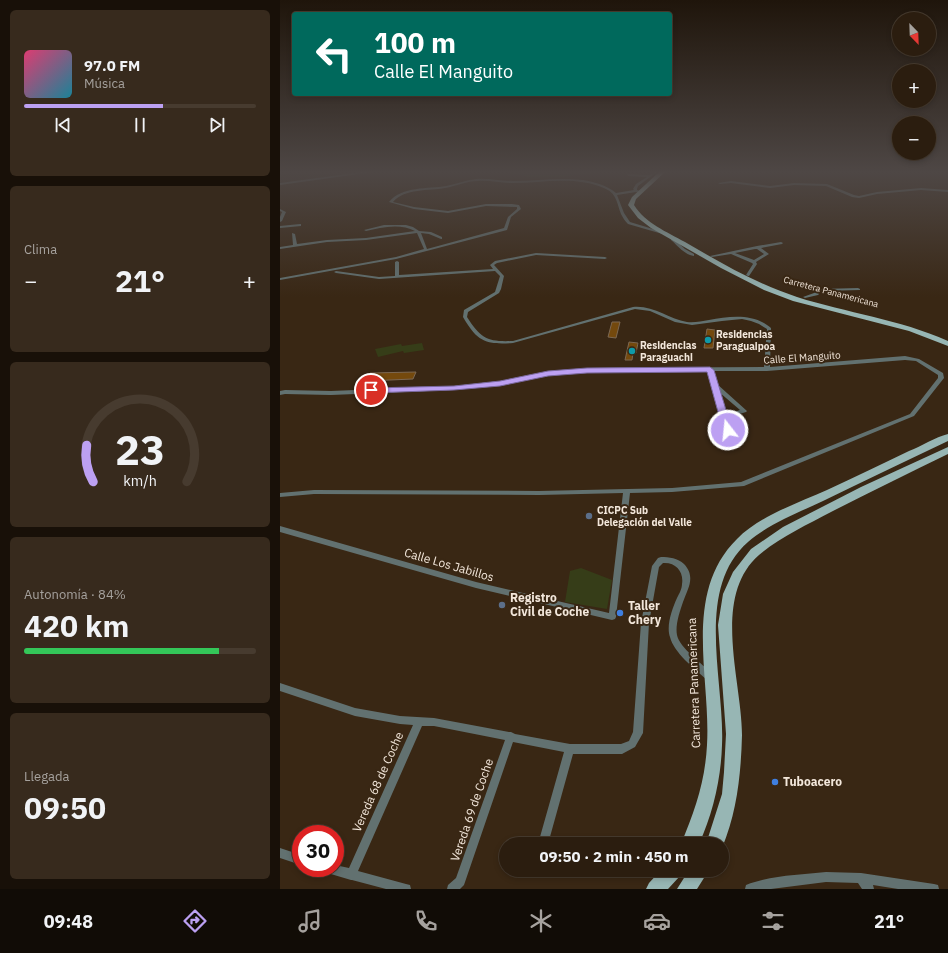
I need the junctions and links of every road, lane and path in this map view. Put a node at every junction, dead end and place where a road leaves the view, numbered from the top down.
1 (513, 213) edge
2 (623, 213) edge
3 (638, 213) edge
4 (646, 213) edge
5 (300, 226) dead end
6 (280, 227) edge
7 (402, 227) junction
8 (366, 230) dead end
9 (417, 232) junction
10 (293, 234) dead end
11 (394, 235) junction
12 (441, 238) dead end
13 (781, 243) dead end
14 (683, 245) junction
15 (295, 246) junction
16 (757, 247) junction
17 (280, 248) edge
18 (426, 250) junction
19 (732, 254) junction
20 (693, 255) dead end
21 (712, 256) junction
22 (605, 258) dead end
23 (397, 262) dead end
24 (754, 262) junction
25 (496, 270) junction
26 (331, 271) junction
27 (748, 275) junction
28 (397, 277) junction
29 (280, 279) edge
30 (858, 289) dead end
31 (816, 294) junction
32 (805, 298) junction
33 (819, 302) junction
34 (948, 338) edge
35 (948, 344) edge
36 (767, 369) junction
37 (710, 370) junction
38 (715, 385) junction
39 (280, 393) edge
40 (724, 417) junction
41 (728, 430) dead end
42 (948, 437) edge
43 (948, 450) edge
44 (627, 491) junction
45 (280, 495) edge
46 (280, 529) edge
47 (712, 678) junction
48 (280, 687) edge
49 (419, 722) junction
50 (511, 736) junction
51 (570, 749) junction
52 (545, 837) edge
53 (693, 837) edge
54 (717, 837) edge
55 (280, 853) edge
56 (292, 857) edge
57 (344, 873) edge
58 (351, 875) junction
59 (667, 877) edge
60 (695, 877) edge
61 (861, 878) junction
62 (406, 889) edge
63 (452, 889) edge
64 (655, 889) edge
65 (686, 889) edge
66 (750, 889) edge
67 (869, 889) edge
68 (934, 889) edge

1 - 18 street
2 - 14 street
3 - 14 main road, Carretera Panamericana
4 - 21 main road, Carretera Panamericana
5 - 6 street
7 - 8 street
7 - 9 street
7 - 11 street
9 - 11 street
9 - 12 street
9 - 18 street
10 - 15 street
11 - 15 street
13 - 16 street
14 - 20 street
14 - 35 main road, Carretera Panamericana
15 - 17 street
16 - 19 street
16 - 24 street
18 - 26 street
19 - 21 street
19 - 24 street
21 - 27 main road, Carretera Panamericana
22 - 25 street
23 - 28 street
24 - 27 street
25 - 28 street
25 - 36 street
26 - 28 street
26 - 29 street
27 - 32 main road, Carretera Panamericana
30 - 31 street
31 - 32 street
31 - 33 street
32 - 33 main road, Carretera Panamericana
33 - 34 main road, Carretera Panamericana
36 - 37 street, Calle El Manguito
36 - 44 street, Calle El Manguito
37 - 38 street
37 - 39 street, Calle El Manguito
38 - 40 street
38 - 40 street
40 - 41 street
42 - 47 main road, Carretera Panamericana
43 - 54 main road
44 - 45 street
44 - 46 street, Calle Los Jabillos
47 - 51 street
47 - 53 main road, Carretera Panamericana
48 - 49 street
49 - 50 street
49 - 58 street, Vereda 68 de Coche
50 - 51 street
50 - 63 street, Vereda 69 de Coche
51 - 52 street
55 - 56 street
57 - 58 street
58 - 62 street
59 - 64 main road
60 - 65 main road
61 - 66 street
61 - 67 street
61 - 68 street

